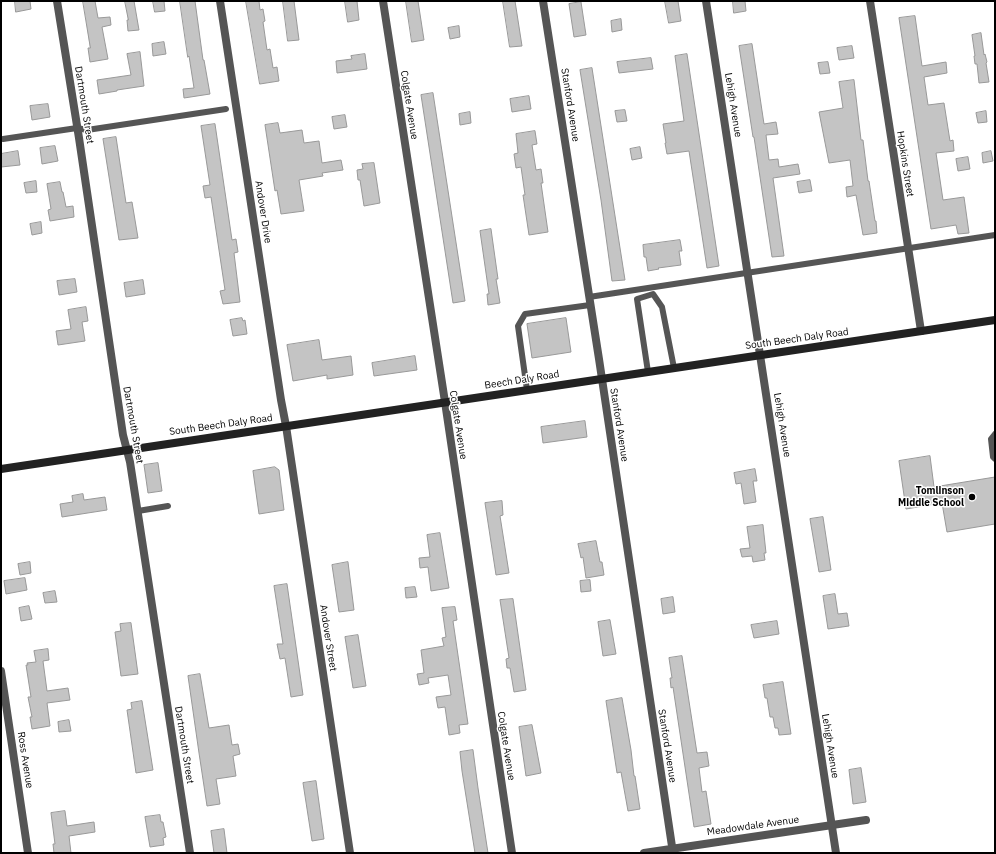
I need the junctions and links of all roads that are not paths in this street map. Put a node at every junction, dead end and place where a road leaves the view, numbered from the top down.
1 (57, 1) edge
2 (220, 1) edge
3 (383, 1) edge
4 (543, 1) edge
5 (706, 1) edge
6 (870, 1) edge
7 (226, 109) dead end
8 (77, 128) junction
9 (3, 139) dead end
10 (995, 235) edge
11 (908, 249) junction
12 (748, 272) junction
13 (590, 301) junction
14 (995, 320) edge
15 (920, 331) junction
16 (761, 355) junction
17 (674, 368) junction
18 (648, 372) junction
19 (602, 379) junction
20 (527, 390) junction
21 (445, 402) junction
22 (286, 426) junction
23 (995, 434) edge
24 (127, 450) junction
25 (995, 459) edge
26 (1, 469) edge
27 (168, 506) dead end
28 (138, 511) junction
29 (1, 671) edge
30 (866, 820) dead end
31 (832, 825) junction
32 (673, 851) edge
33 (28, 853) edge
34 (190, 853) edge
35 (350, 853) edge
36 (512, 853) edge
37 (644, 853) edge
38 (836, 853) edge

1 - 8 street, Dartmouth Street
2 - 22 street, Andover Drive
3 - 21 street, Colgate Avenue
4 - 13 street, Stanford Avenue
5 - 12 street, Lehigh Avenue
6 - 11 street, Hopkins Street
7 - 8 lane
8 - 9 lane
8 - 24 street, Dartmouth Street
10 - 11 lane
11 - 12 lane
11 - 15 street, Hopkins Street
12 - 13 lane
12 - 16 street, Lehigh Avenue
13 - 19 street, Stanford Avenue
13 - 20 lane
14 - 15 main road, South Beech Daly Road
15 - 16 main road, South Beech Daly Road
16 - 17 main road, South Beech Daly Road
16 - 31 street, Lehigh Avenue
17 - 18 main road, South Beech Daly Road
17 - 18 lane
18 - 19 main road, South Beech Daly Road
19 - 20 main road, Beech Daly Road
19 - 32 street, Stanford Avenue
20 - 21 main road, Beech Daly Road
21 - 22 main road, South Beech Daly Road
21 - 36 street, Colgate Avenue
22 - 24 main road, South Beech Daly Road
22 - 35 street, Andover Street
23 - 25 lane
24 - 26 main road, South Beech Daly Road
24 - 28 street, Dartmouth Street
27 - 28 lane
28 - 34 street, Dartmouth Street
29 - 33 street, Ross Avenue
30 - 31 street, Meadowdale Avenue
31 - 32 street, Meadowdale Avenue
31 - 38 street, Lehigh Avenue
32 - 37 street, Meadowdale Avenue

